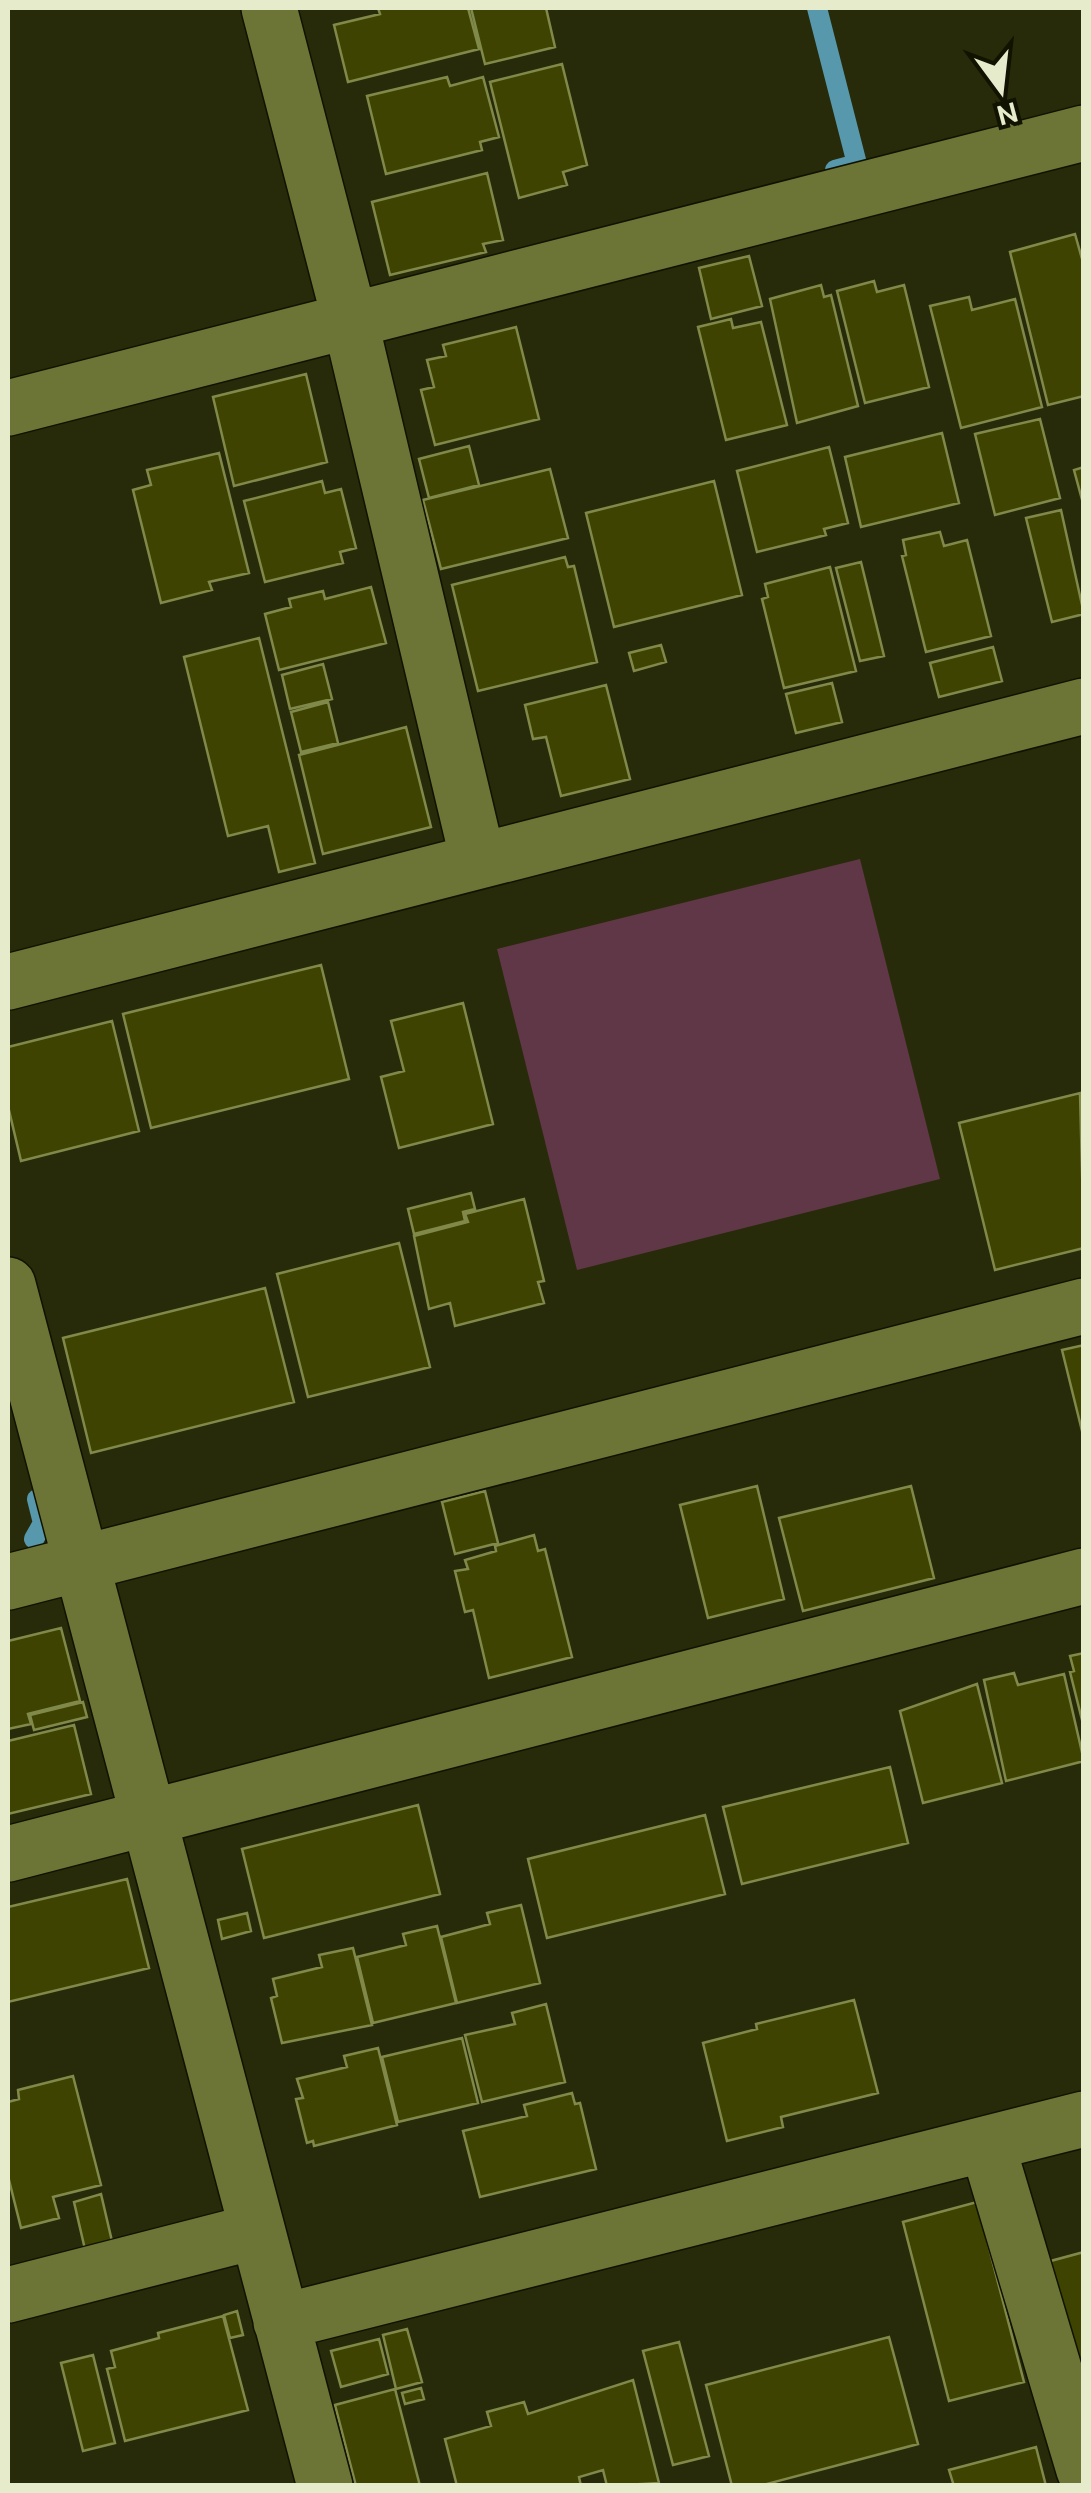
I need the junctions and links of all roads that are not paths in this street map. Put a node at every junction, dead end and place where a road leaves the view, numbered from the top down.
1 (269, 8) edge
2 (1084, 132) edge
3 (350, 320) junction
4 (8, 408) edge
5 (1084, 706) edge
6 (478, 860) junction
7 (8, 982) edge
8 (8, 1284) edge
9 (1084, 1306) edge
10 (81, 1563) junction
11 (1084, 1576) edge
12 (8, 1582) edge
13 (148, 1818) junction
14 (8, 1854) edge
15 (1084, 2119) edge
16 (986, 2144) junction
17 (257, 2231) junction
18 (8, 2295) edge
19 (281, 2322) junction
20 (1084, 2470) edge
21 (324, 2486) edge

1 - 3 street
2 - 3 street
3 - 4 street
3 - 6 street
5 - 6 street
6 - 7 street
8 - 10 street
9 - 10 street
10 - 12 street
10 - 13 street
11 - 13 street
13 - 14 street
13 - 17 street
15 - 16 street
16 - 19 street
16 - 20 street
17 - 18 street
17 - 19 street
19 - 21 street

